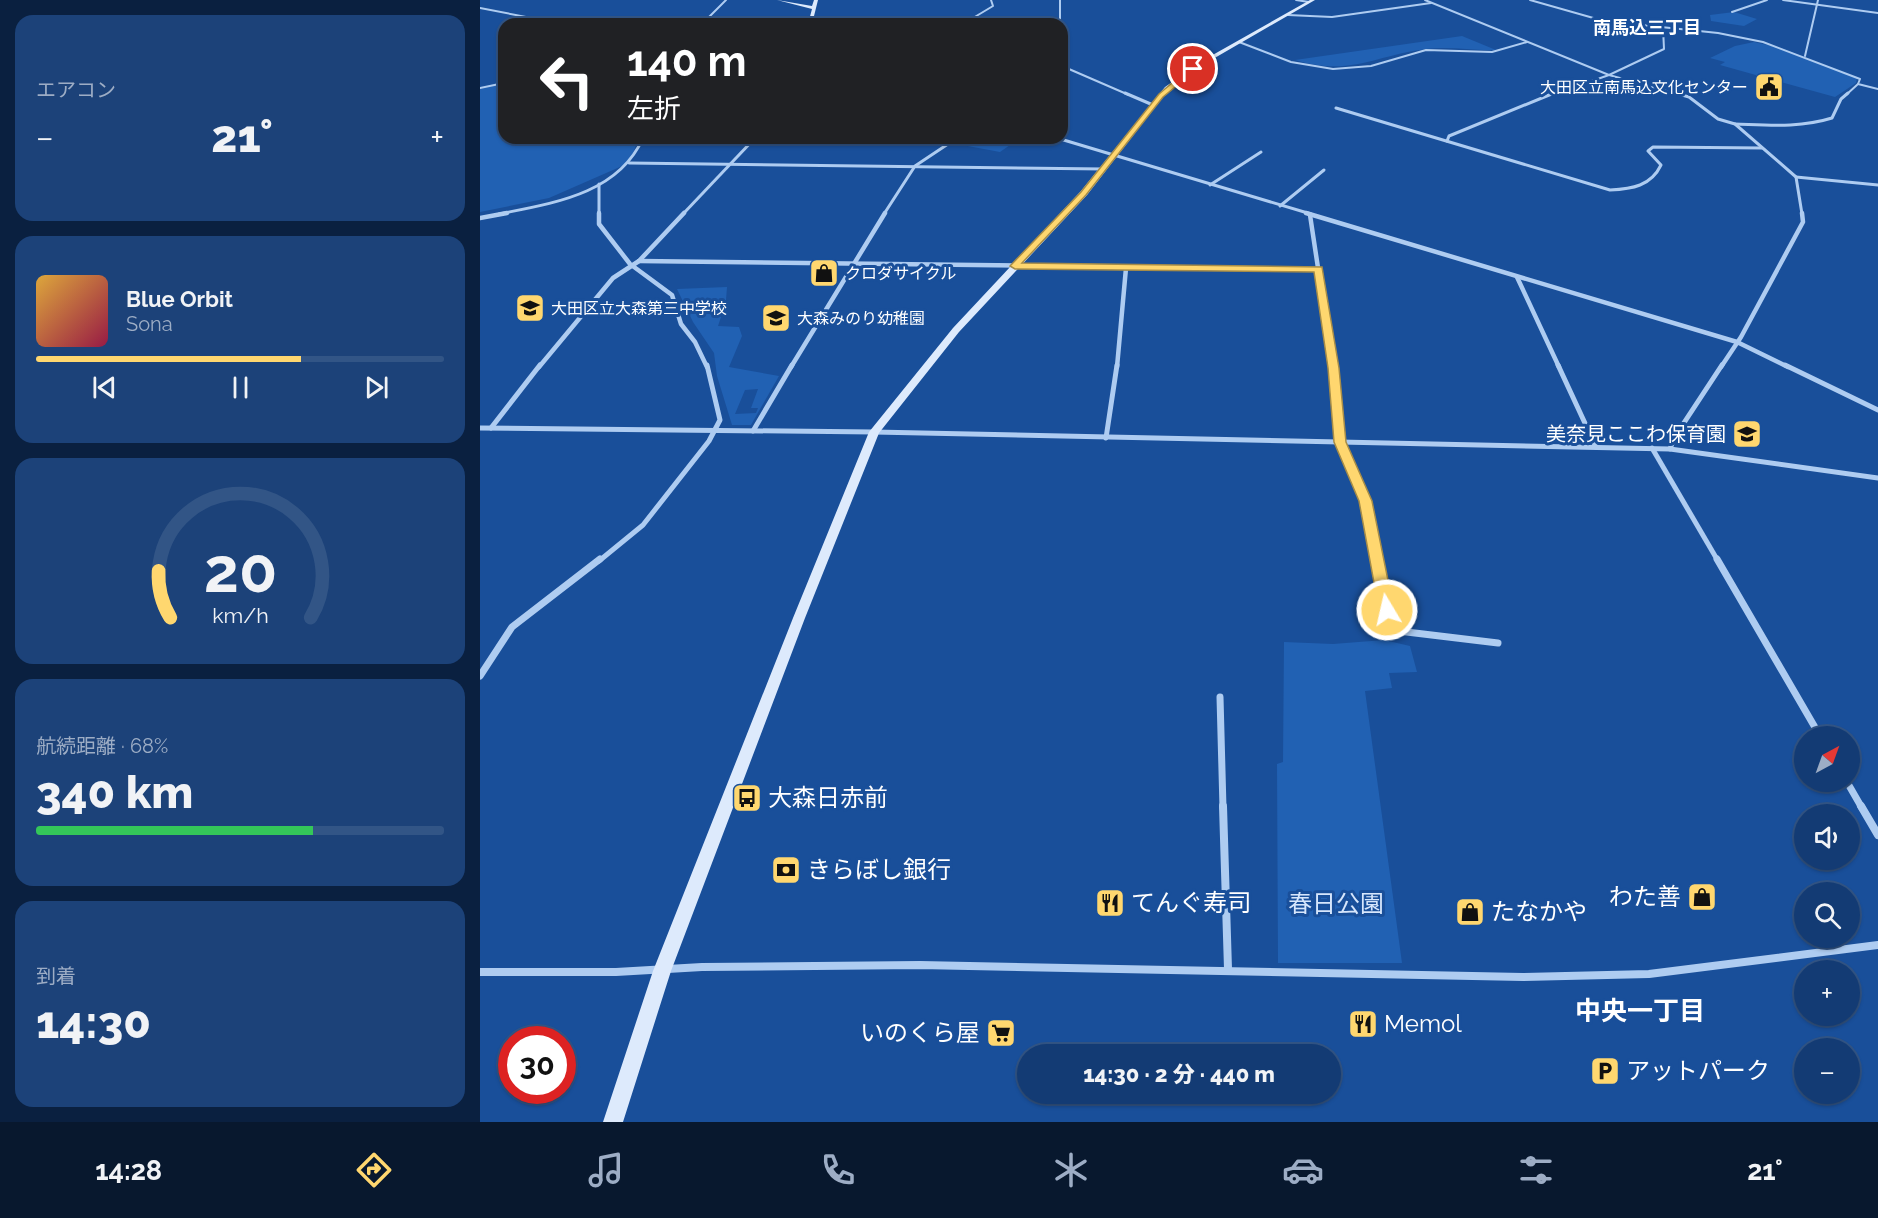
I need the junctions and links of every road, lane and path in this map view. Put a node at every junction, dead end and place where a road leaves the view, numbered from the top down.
1 (726, 0) edge
2 (779, 0) edge
3 (817, 0) edge
4 (991, 0) edge
5 (1060, 0) edge
6 (1296, 0) edge
7 (1425, 0) edge
8 (1530, 0) edge
9 (1767, 0) edge
10 (1783, 0) edge
11 (1818, 0) edge
12 (1311, 1) edge
13 (1432, 3) junction
14 (1817, 5) junction
15 (480, 8) edge
16 (814, 8) junction
17 (1732, 12) dead end
18 (1878, 13) edge
19 (1288, 15) junction
20 (531, 18) edge
21 (708, 18) edge
22 (812, 18) edge
23 (973, 18) edge
24 (1060, 18) edge
25 (1663, 28) junction
26 (1239, 42) junction
27 (1528, 42) junction
28 (1805, 56) junction
29 (1068, 69) edge
30 (1609, 75) junction
31 (498, 84) edge
32 (1858, 84) junction
33 (480, 88) edge
34 (1878, 89) edge
35 (1153, 105) junction
36 (1336, 108) dead end
37 (1735, 124) junction
38 (1068, 141) edge
39 (1447, 141) junction
40 (640, 144) edge
41 (749, 144) edge
42 (948, 144) edge
43 (1762, 148) junction
44 (1261, 152) dead end
45 (1114, 155) junction
46 (629, 163) junction
47 (730, 164) junction
48 (915, 166) junction
49 (1104, 169) junction
50 (1324, 170) dead end
51 (1796, 177) junction
52 (599, 184) junction
53 (1210, 185) junction
54 (1878, 185) edge
55 (1280, 206) junction
56 (1310, 214) junction
57 (480, 218) edge
58 (639, 261) junction
59 (630, 264) junction
60 (852, 264) junction
61 (1015, 266) junction
62 (1126, 268) junction
63 (1318, 269) junction
64 (1517, 277) junction
65 (1737, 342) junction
66 (1878, 410) edge
67 (480, 428) edge
68 (491, 428) junction
69 (716, 430) junction
70 (753, 431) junction
71 (874, 432) junction
72 (1106, 438) junction
73 (1340, 442) junction
74 (1596, 447) junction
75 (1652, 448) junction
76 (1670, 449) junction
77 (1878, 477) edge
78 (1498, 643) dead end
79 (480, 676) edge
80 (1220, 697) dead end
81 (1814, 726) edge
82 (1853, 792) edge
83 (1878, 835) edge
84 (1878, 945) edge
85 (1228, 969) junction
86 (662, 971) junction
87 (480, 972) edge
88 (613, 1122) edge

1 - 21 street
2 - 16 street
3 - 16 street
4 - 23 street
5 - 24 street
6 - 12 street
7 - 13 street
8 - 25 street
9 - 17 street
10 - 14 street
11 - 14 street
12 - 19 street
13 - 19 street
13 - 27 street
14 - 18 street
14 - 28 street
15 - 20 street
16 - 22 street
19 - 26 street
25 - 28 street
25 - 30 street
26 - 27 street
26 - 35 street
27 - 30 street
28 - 32 street
29 - 35 street
30 - 37 street
30 - 39 street
31 - 33 street
32 - 34 street
32 - 37 street
35 - 45 street
36 - 39 street
37 - 43 street
38 - 45 street
39 - 43 street
40 - 46 street
41 - 47 street
42 - 48 street
43 - 51 street
44 - 53 street
45 - 49 street
45 - 53 street
46 - 47 street
46 - 52 street
47 - 48 street
47 - 58 street
48 - 49 street
48 - 60 street
49 - 61 street
50 - 55 street
51 - 54 street
51 - 65 street
52 - 57 street
52 - 59 street
53 - 55 street
55 - 56 street
56 - 63 street
56 - 64 street
58 - 59 street
58 - 60 street
59 - 68 street
59 - 69 street
60 - 61 street
60 - 70 street
61 - 62 street
61 - 71 street
62 - 63 street
62 - 72 street
63 - 73 street
64 - 65 street
64 - 74 street
65 - 66 street
65 - 76 street
67 - 68 street
68 - 69 street
69 - 70 street
69 - 79 street
70 - 71 street
71 - 72 street
71 - 86 street
72 - 73 street
73 - 74 street
73 - 78 street
74 - 75 street
75 - 76 street
75 - 81 street
76 - 77 street
80 - 85 street
82 - 83 street
84 - 85 street
85 - 86 street
86 - 87 street
86 - 88 street

